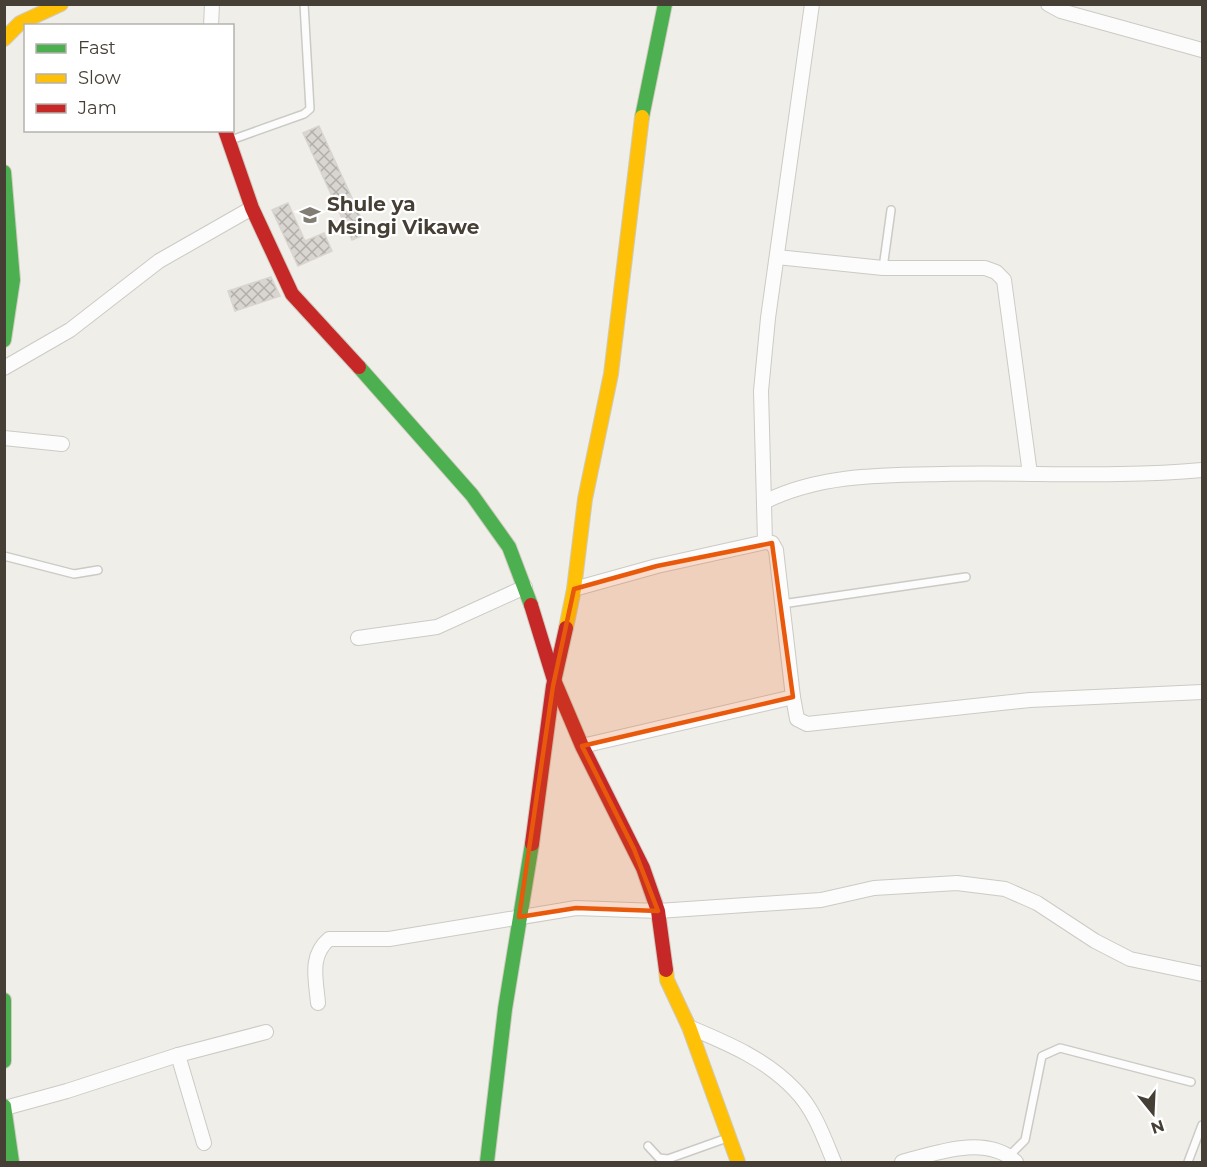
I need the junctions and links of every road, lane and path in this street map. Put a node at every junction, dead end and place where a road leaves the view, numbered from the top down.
1 (61, 4) edge
2 (212, 4) edge
3 (304, 4) edge
4 (665, 4) edge
5 (812, 4) edge
6 (1048, 4) edge
7 (211, 24) edge
8 (4, 39) edge
9 (1203, 50) edge
10 (227, 136) edge
11 (5, 180) edge
12 (252, 208) junction
13 (891, 210) dead end
14 (777, 257) junction
15 (883, 268) junction
16 (4, 340) edge
17 (4, 368) edge
18 (4, 438) edge
19 (62, 444) dead end
20 (1203, 470) edge
21 (1030, 474) junction
22 (764, 502) junction
23 (765, 542) junction
24 (4, 556) edge
25 (98, 570) dead end
26 (966, 577) dead end
27 (525, 587) junction
28 (574, 589) junction
29 (782, 604) junction
30 (358, 638) dead end
31 (554, 680) junction
32 (1203, 692) edge
33 (793, 696) junction
34 (582, 746) junction
35 (658, 911) junction
36 (519, 917) junction
37 (1203, 974) edge
38 (4, 1000) edge
39 (318, 1003) dead end
40 (689, 1027) junction
41 (266, 1032) dead end
42 (178, 1055) junction
43 (4, 1061) edge
44 (1191, 1082) dead end
45 (4, 1107) edge
46 (1203, 1125) edge
47 (729, 1137) junction
48 (204, 1143) dead end
49 (648, 1146) dead end
50 (1012, 1159) edge
51 (12, 1162) edge
52 (487, 1162) edge
53 (738, 1162) edge
54 (834, 1162) edge
55 (902, 1162) edge
56 (1188, 1162) edge

1 - 8 street
2 - 7 street
3 - 10 lane
4 - 28 street
5 - 14 street
6 - 9 street
10 - 12 street
11 - 16 street
12 - 17 street
12 - 27 street
13 - 15 lane
14 - 15 street
14 - 22 street
15 - 21 street
18 - 19 street
20 - 21 street
21 - 22 street
22 - 23 street
23 - 28 street
23 - 29 street
24 - 25 lane
26 - 29 lane
27 - 30 street
27 - 31 street
28 - 31 street
29 - 33 street
31 - 34 street
31 - 36 street
32 - 33 street
33 - 34 street
34 - 35 street
35 - 36 street
35 - 37 street
35 - 40 street
36 - 39 street
36 - 52 street
38 - 43 street
40 - 47 street
40 - 54 street
41 - 42 street
42 - 45 street
42 - 48 street
44 - 50 lane
45 - 51 street
46 - 56 lane
47 - 49 lane
47 - 53 street
50 - 55 street

